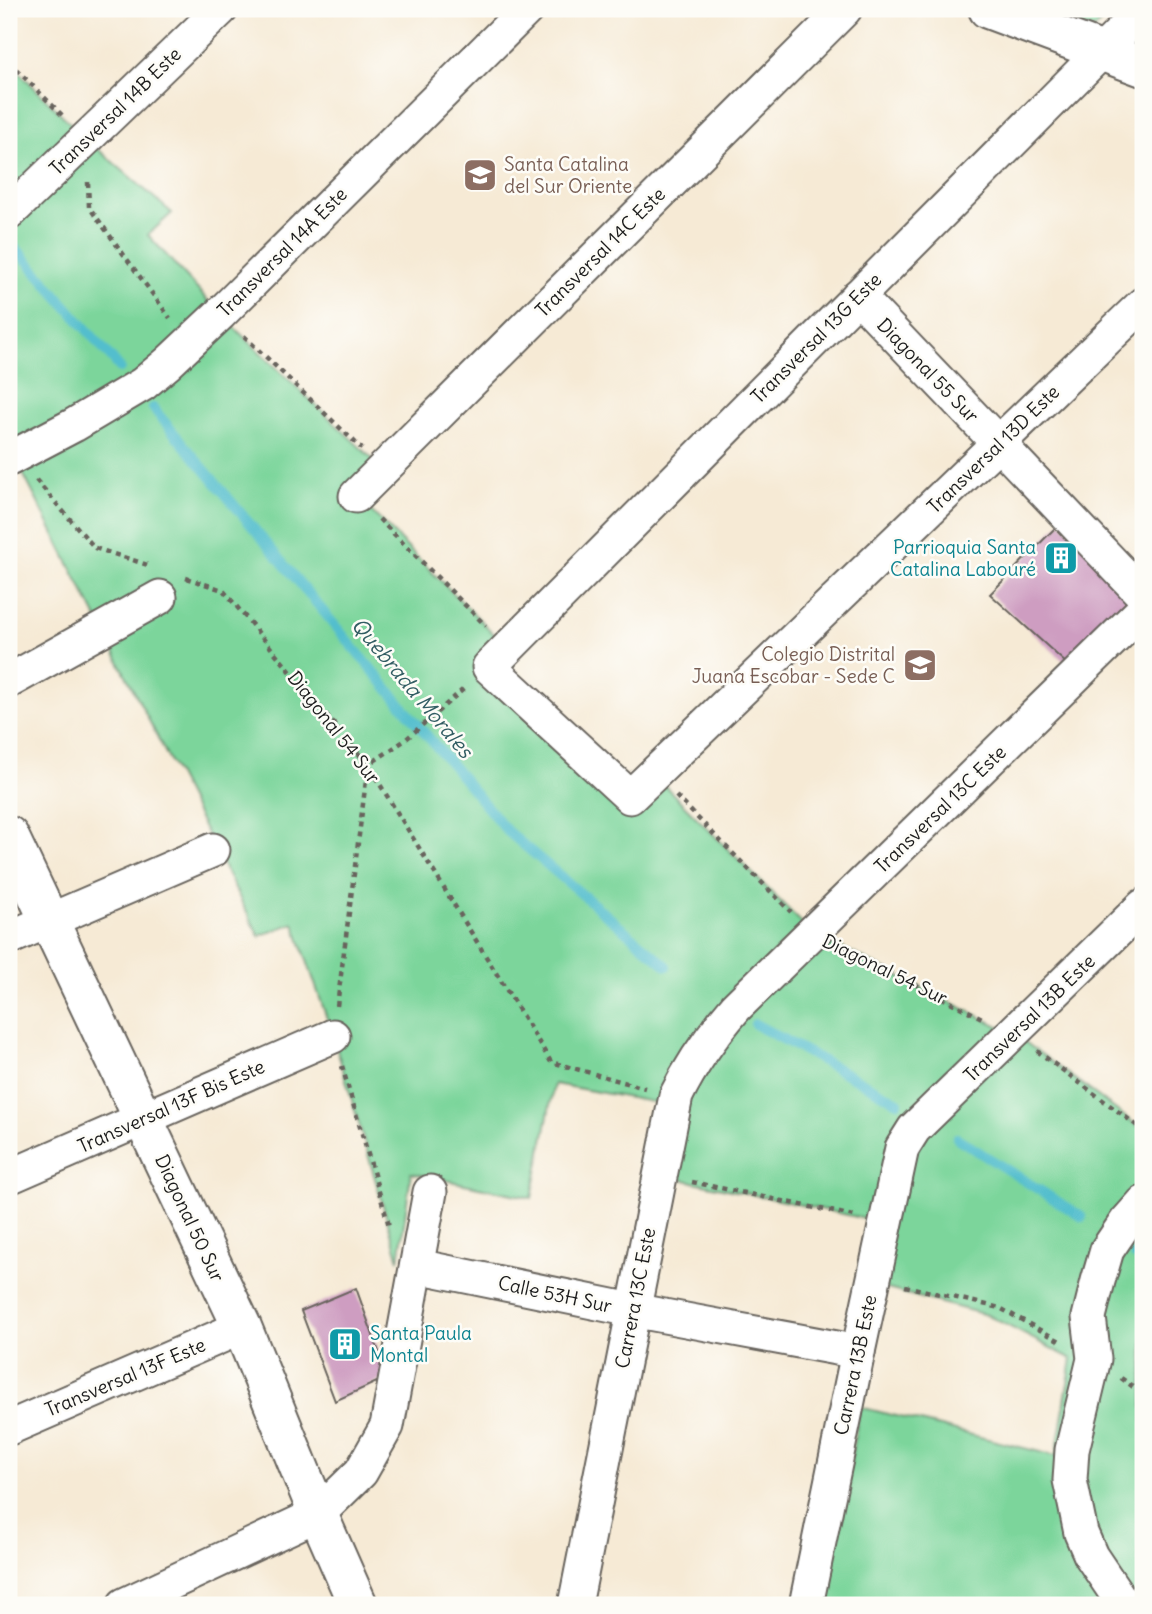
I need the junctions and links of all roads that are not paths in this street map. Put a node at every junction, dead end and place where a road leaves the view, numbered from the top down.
1 (221, 9) edge
2 (527, 9) edge
3 (845, 9) edge
4 (988, 9) edge
5 (1143, 10) edge
6 (1101, 51) junction
7 (1143, 67) edge
8 (9, 213) edge
9 (858, 296) junction
10 (1143, 304) edge
11 (998, 444) junction
12 (12, 458) edge
13 (356, 496) road end
14 (165, 580) road end
15 (1143, 595) edge
16 (1143, 610) edge
17 (9, 681) edge
18 (630, 797) joint
19 (9, 836) edge
20 (213, 850) dead end
21 (1143, 906) edge
22 (48, 921) junction
23 (9, 938) edge
24 (736, 1007) joint
25 (333, 1036) road end
26 (143, 1118) junction
27 (914, 1129) joint
28 (9, 1177) edge
29 (430, 1192) dead end
30 (1134, 1212) edge
31 (417, 1266) junction
32 (632, 1310) junction
33 (242, 1327) junction
34 (858, 1352) junction
35 (9, 1428) edge
36 (318, 1514) junction
37 (124, 1605) edge
38 (358, 1605) edge
39 (575, 1605) edge
40 (806, 1605) edge
41 (1124, 1605) edge

1 - 8 street, Transversal 14B Este
2 - 12 street, Transversal 14A Este
3 - 13 street, Transversal 14C Este
4 - 6 street
5 - 6 street, Transversal 13G Este
6 - 7 street
6 - 9 street, Transversal 13G Este
9 - 11 street, Diagonal 55 Sur
9 - 18 street, Transversal 13G Este
10 - 11 street, Transversal 13D Este
11 - 15 street, Diagonal 55 Sur
11 - 18 street, Transversal 13D Este
14 - 17 street
16 - 24 street, Transversal 13C Este
19 - 22 street, Diagonal 50 Sur
20 - 22 street
21 - 27 street, Transversal 13B Este
22 - 23 street
22 - 26 street, Diagonal 50 Sur
24 - 32 street, Carrera 13C Este
25 - 26 street, Transversal 13F Bis Este
26 - 28 street, Transversal 13F Bis Este
26 - 33 street, Diagonal 50 Sur
27 - 34 street, Carrera 13B Este
29 - 31 street
30 - 41 street
31 - 32 street, Calle 53H Sur
31 - 36 street
32 - 34 street, Calle 53H Sur
32 - 39 street, Carrera 13C Este
33 - 35 street, Transversal 13F Este
33 - 36 street, Diagonal 50 Sur
34 - 40 street, Carrera 13B Este
36 - 37 street
36 - 38 street, Diagonal 50 Sur

